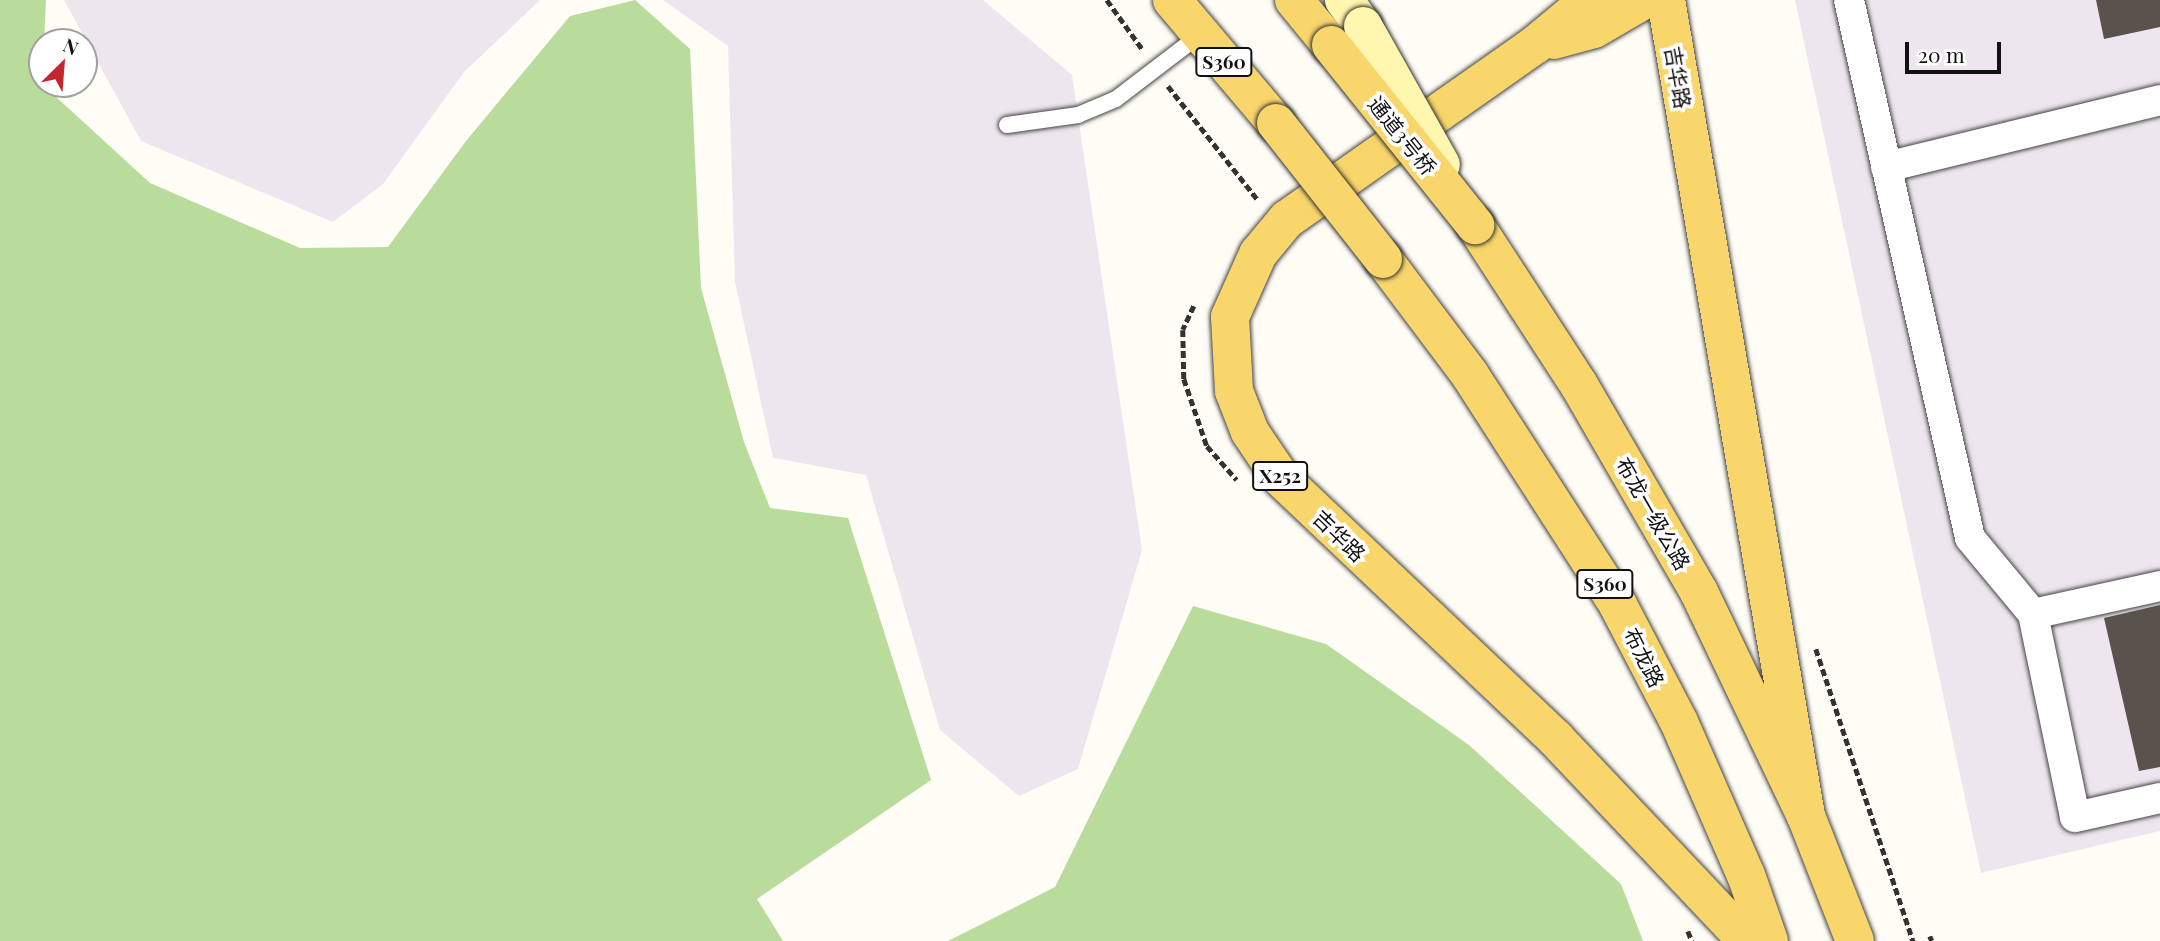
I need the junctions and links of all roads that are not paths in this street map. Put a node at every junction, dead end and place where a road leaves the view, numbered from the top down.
1 (1172, 0) edge
2 (1294, 0) edge
3 (1589, 0) edge
4 (1644, 0) edge
5 (1665, 0) edge
6 (1849, 0) edge
7 (1346, 24) edge
8 (1200, 34) junction
9 (1535, 45) junction
10 (2160, 100) edge
11 (1007, 125) dead end
12 (1886, 167) junction
13 (1475, 225) joint
14 (2160, 586) edge
15 (2033, 614) junction
16 (2160, 798) edge
17 (1805, 816) junction
18 (1747, 941) edge
19 (1769, 941) edge
20 (1855, 941) edge

1 - 8 main road, S360
2 - 7 main road
3 - 9 main road, 吉华路 / X252
4 - 9 main road
5 - 17 main road, 吉华路
6 - 12 street
7 - 13 main road, 通道3号桥, bridge
8 - 11 lane
8 - 19 main road, 布龙路 / S360, bridge
9 - 18 main road, 吉华路 / X252
10 - 12 street
12 - 15 street
13 - 17 main road, 布龙一级公路
14 - 15 street
15 - 16 street
17 - 20 main road

